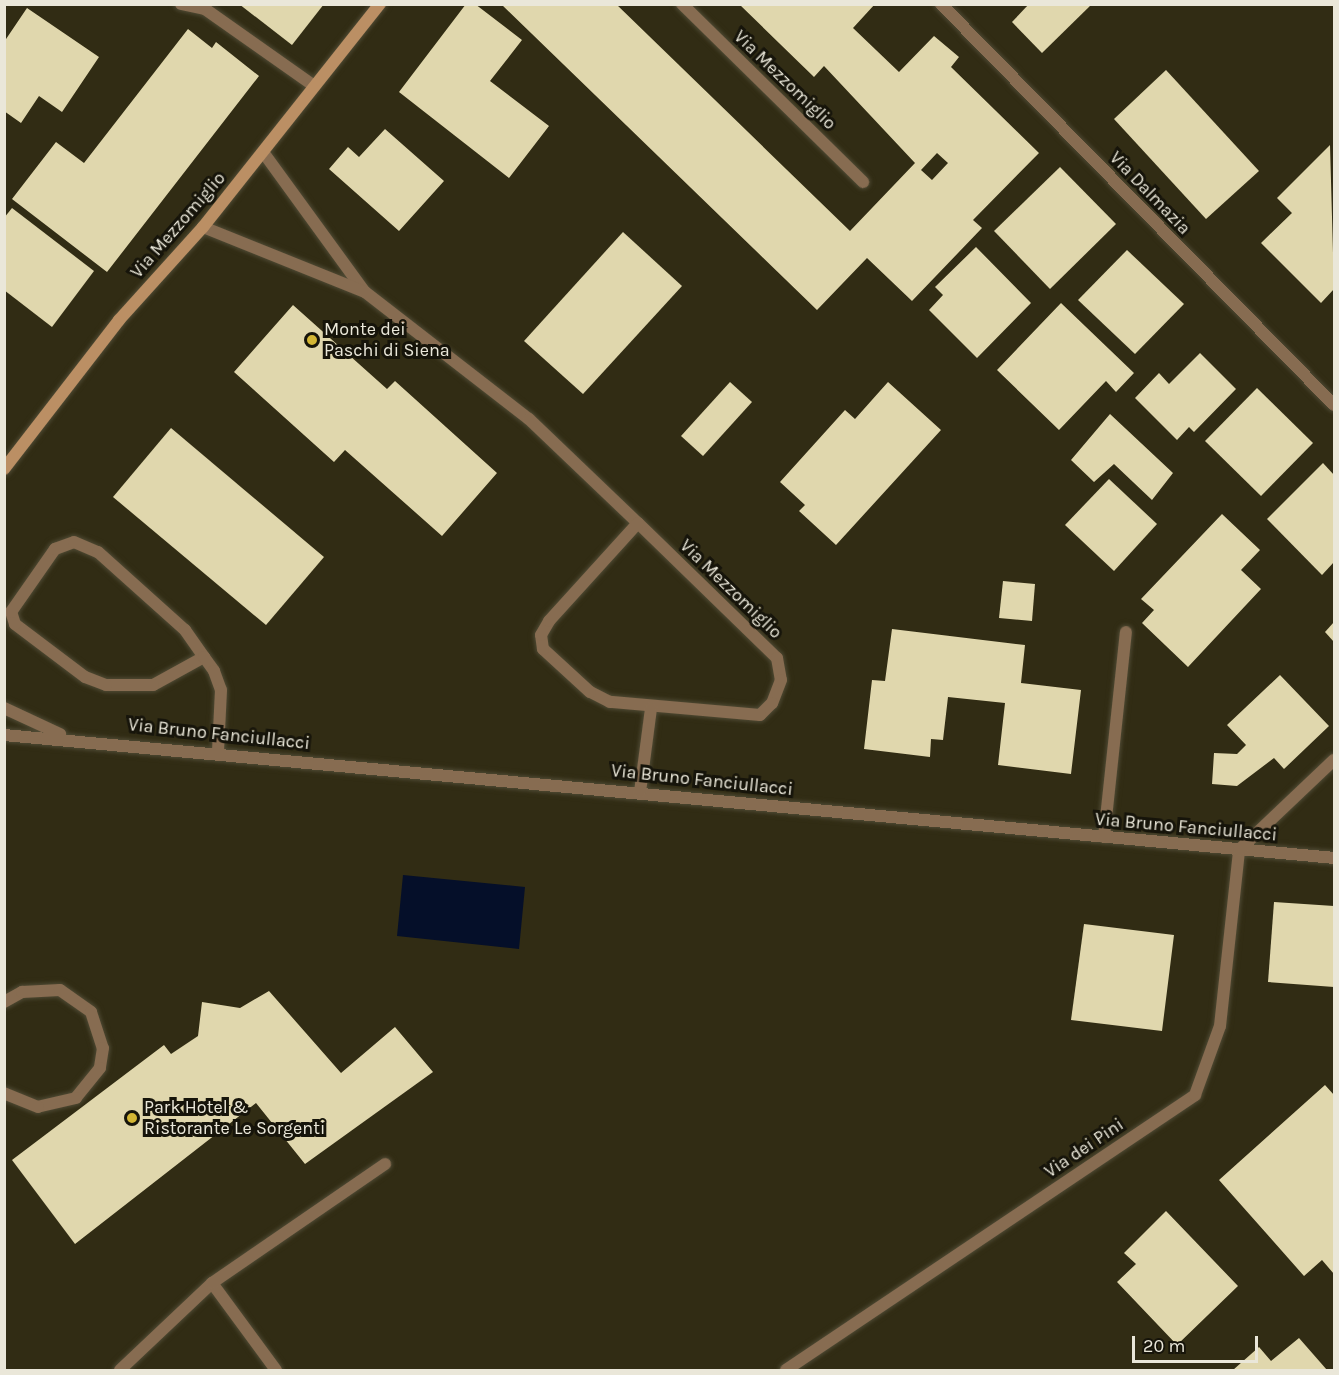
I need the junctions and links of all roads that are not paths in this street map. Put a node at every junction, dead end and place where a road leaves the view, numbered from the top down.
1 (181, 4) edge
2 (380, 4) edge
3 (681, 4) edge
4 (941, 4) edge
5 (314, 86) junction
6 (263, 152) junction
7 (863, 182) dead end
8 (204, 227) junction
9 (365, 292) junction
10 (1335, 405) edge
11 (4, 468) edge
12 (638, 523) junction
13 (1126, 632) dead end
14 (204, 657) junction
15 (4, 708) edge
16 (651, 709) junction
17 (4, 735) edge
18 (67, 737) junction
19 (218, 752) junction
20 (1335, 760) edge
21 (640, 792) junction
22 (1104, 837) junction
23 (1239, 850) junction
24 (1335, 858) edge
25 (5, 1002) edge
26 (4, 1093) edge
27 (385, 1164) dead end
28 (212, 1283) junction
29 (120, 1371) edge
30 (276, 1371) edge
31 (786, 1371) edge

1 - 5 street
2 - 5 main road, Via Mezzomiglio
3 - 7 street, Via Mezzomiglio
4 - 10 street, Via Dalmazia
5 - 6 main road, Via Mezzomiglio
6 - 8 main road, Via Mezzomiglio
6 - 9 street
8 - 9 street
8 - 11 main road, Via Mezzomiglio
9 - 12 street, Via Mezzomiglio
12 - 16 street, Via Mezzomiglio
12 - 16 street, Via Mezzomiglio
13 - 22 street
14 - 14 street
14 - 19 street
15 - 18 street, Via Bruno Fanciullacci
16 - 21 street
17 - 18 street, Via Bruno Fanciullacci
18 - 19 street, Via Bruno Fanciullacci
19 - 21 street, Via Bruno Fanciullacci
20 - 23 street
21 - 22 street, Via Bruno Fanciullacci
22 - 23 street, Via Bruno Fanciullacci
23 - 24 street, Via Bruno Fanciullacci
23 - 31 street, Via dei Pini
25 - 26 street
27 - 28 street
28 - 29 street
28 - 30 street

